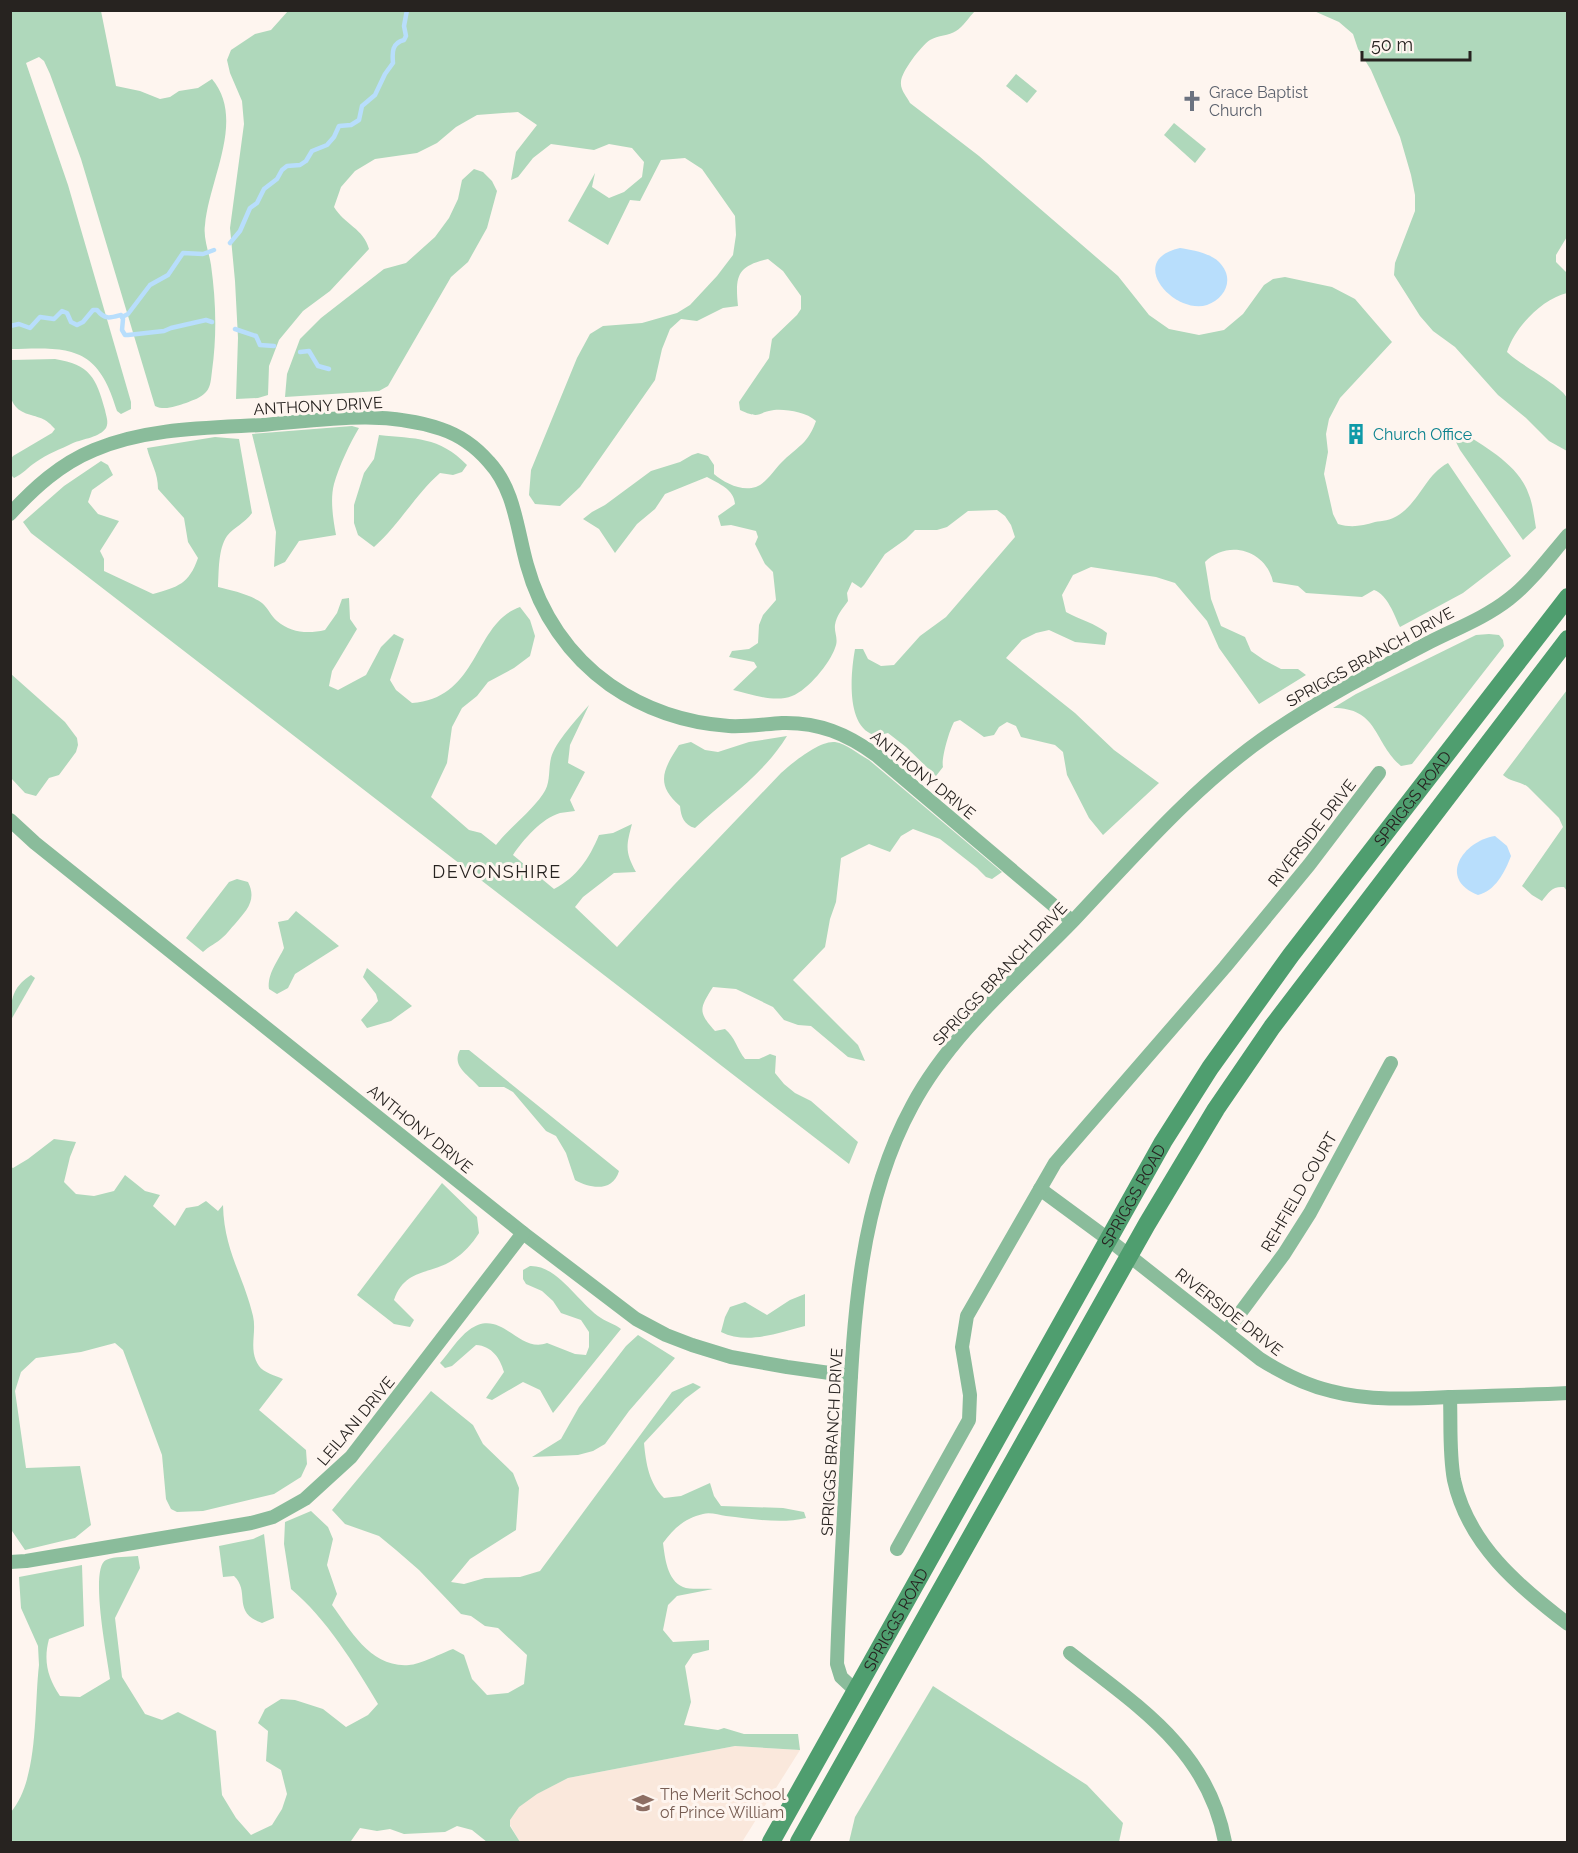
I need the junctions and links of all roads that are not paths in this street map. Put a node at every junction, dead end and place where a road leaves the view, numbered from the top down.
1 (10, 514) edge
2 (1568, 535) edge
3 (1568, 597) edge
4 (1568, 639) edge
5 (1379, 772) dead end
6 (10, 820) edge
7 (1072, 921) junction
8 (1391, 1063) dead end
9 (1040, 1189) junction
10 (523, 1233) junction
11 (1108, 1239) junction
12 (1130, 1256) junction
13 (1226, 1332) junction
14 (851, 1376) junction
15 (1568, 1393) edge
16 (1450, 1397) junction
17 (897, 1549) dead end
18 (10, 1562) edge
19 (1568, 1624) edge
20 (1070, 1653) dead end
21 (856, 1691) junction
22 (771, 1842) edge
23 (799, 1842) edge
24 (1226, 1842) edge

1 - 7 street, ANTHONY DRIVE
2 - 7 street, SPRIGGS BRANCH DRIVE
3 - 11 main road, SPRIGGS ROAD
4 - 12 main road, SPRIGGS ROAD
5 - 9 street, RIVERSIDE DRIVE
6 - 10 street, ANTHONY DRIVE
7 - 14 street, SPRIGGS BRANCH DRIVE
8 - 13 street, REHFIELD COURT
9 - 11 street, RIVERSIDE DRIVE
9 - 17 street, RIVERSIDE DRIVE
10 - 14 street, ANTHONY DRIVE
10 - 18 street, LEILANI DRIVE
11 - 12 street, RIVERSIDE DRIVE
11 - 21 main road, SPRIGGS ROAD
12 - 13 street, RIVERSIDE DRIVE
12 - 23 main road, SPRIGGS ROAD
13 - 16 street, RIVERSIDE DRIVE
14 - 21 street, SPRIGGS BRANCH DRIVE
15 - 16 street, RIVERSIDE DRIVE
16 - 19 street
20 - 24 street
21 - 22 main road, SPRIGGS ROAD

